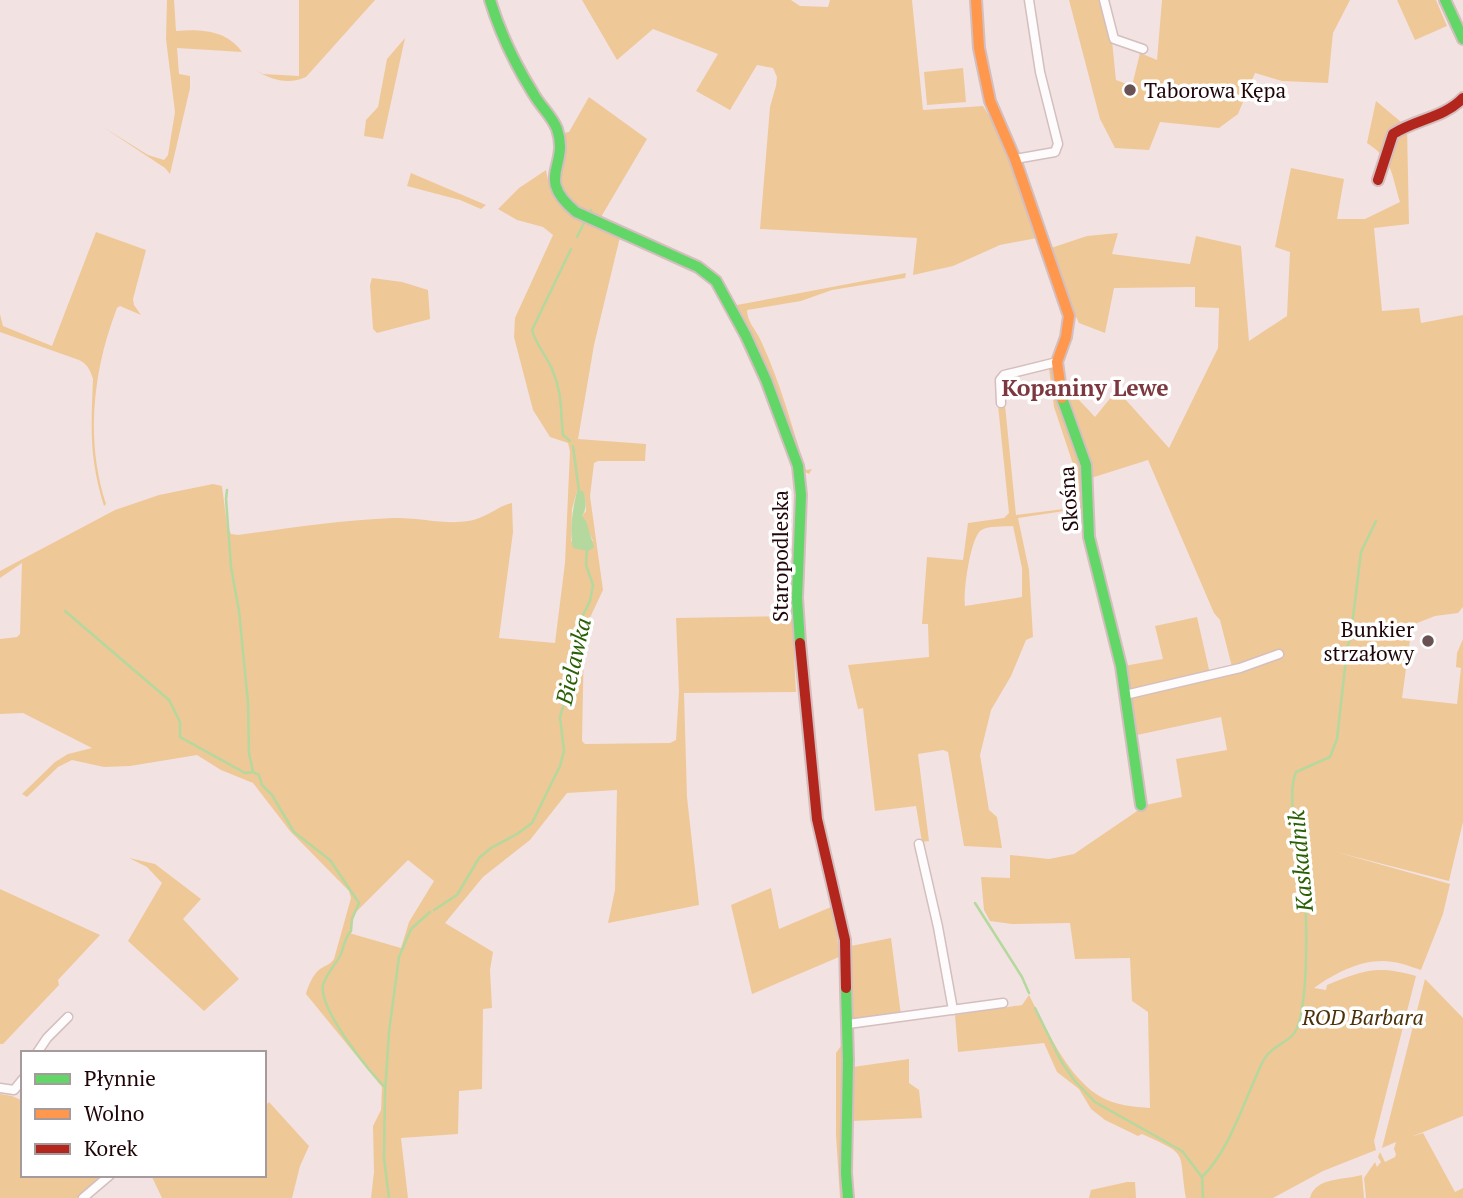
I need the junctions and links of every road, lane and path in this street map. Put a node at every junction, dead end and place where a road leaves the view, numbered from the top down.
1 (489, 0) edge
2 (976, 0) edge
3 (1029, 0) edge
4 (1104, 0) edge
5 (1445, 0) edge
6 (1463, 39) edge
7 (1143, 49) dead end
8 (1463, 98) edge
9 (1015, 159) junction
10 (1378, 180) dead end
11 (1057, 362) junction
12 (1001, 403) dead end
13 (1279, 654) dead end
14 (1125, 695) junction
15 (1141, 805) dead end
16 (919, 844) dead end
17 (1003, 1003) dead end
18 (953, 1010) junction
19 (68, 1017) dead end
20 (848, 1024) junction
21 (38, 1051) edge
22 (0, 1088) edge
23 (18, 1091) edge
24 (108, 1177) edge
25 (83, 1198) edge
26 (848, 1198) edge

1 - 20 street, Staropodleska
2 - 9 street, Skośna
3 - 9 street
4 - 7 street
5 - 6 street
8 - 10 street
9 - 11 street, Skośna
11 - 12 street
11 - 14 street, Skośna
13 - 14 street
14 - 15 street, Skośna
16 - 18 street
17 - 18 street
18 - 20 street
19 - 21 street
20 - 26 street, Staropodleska
22 - 23 street
24 - 25 street

